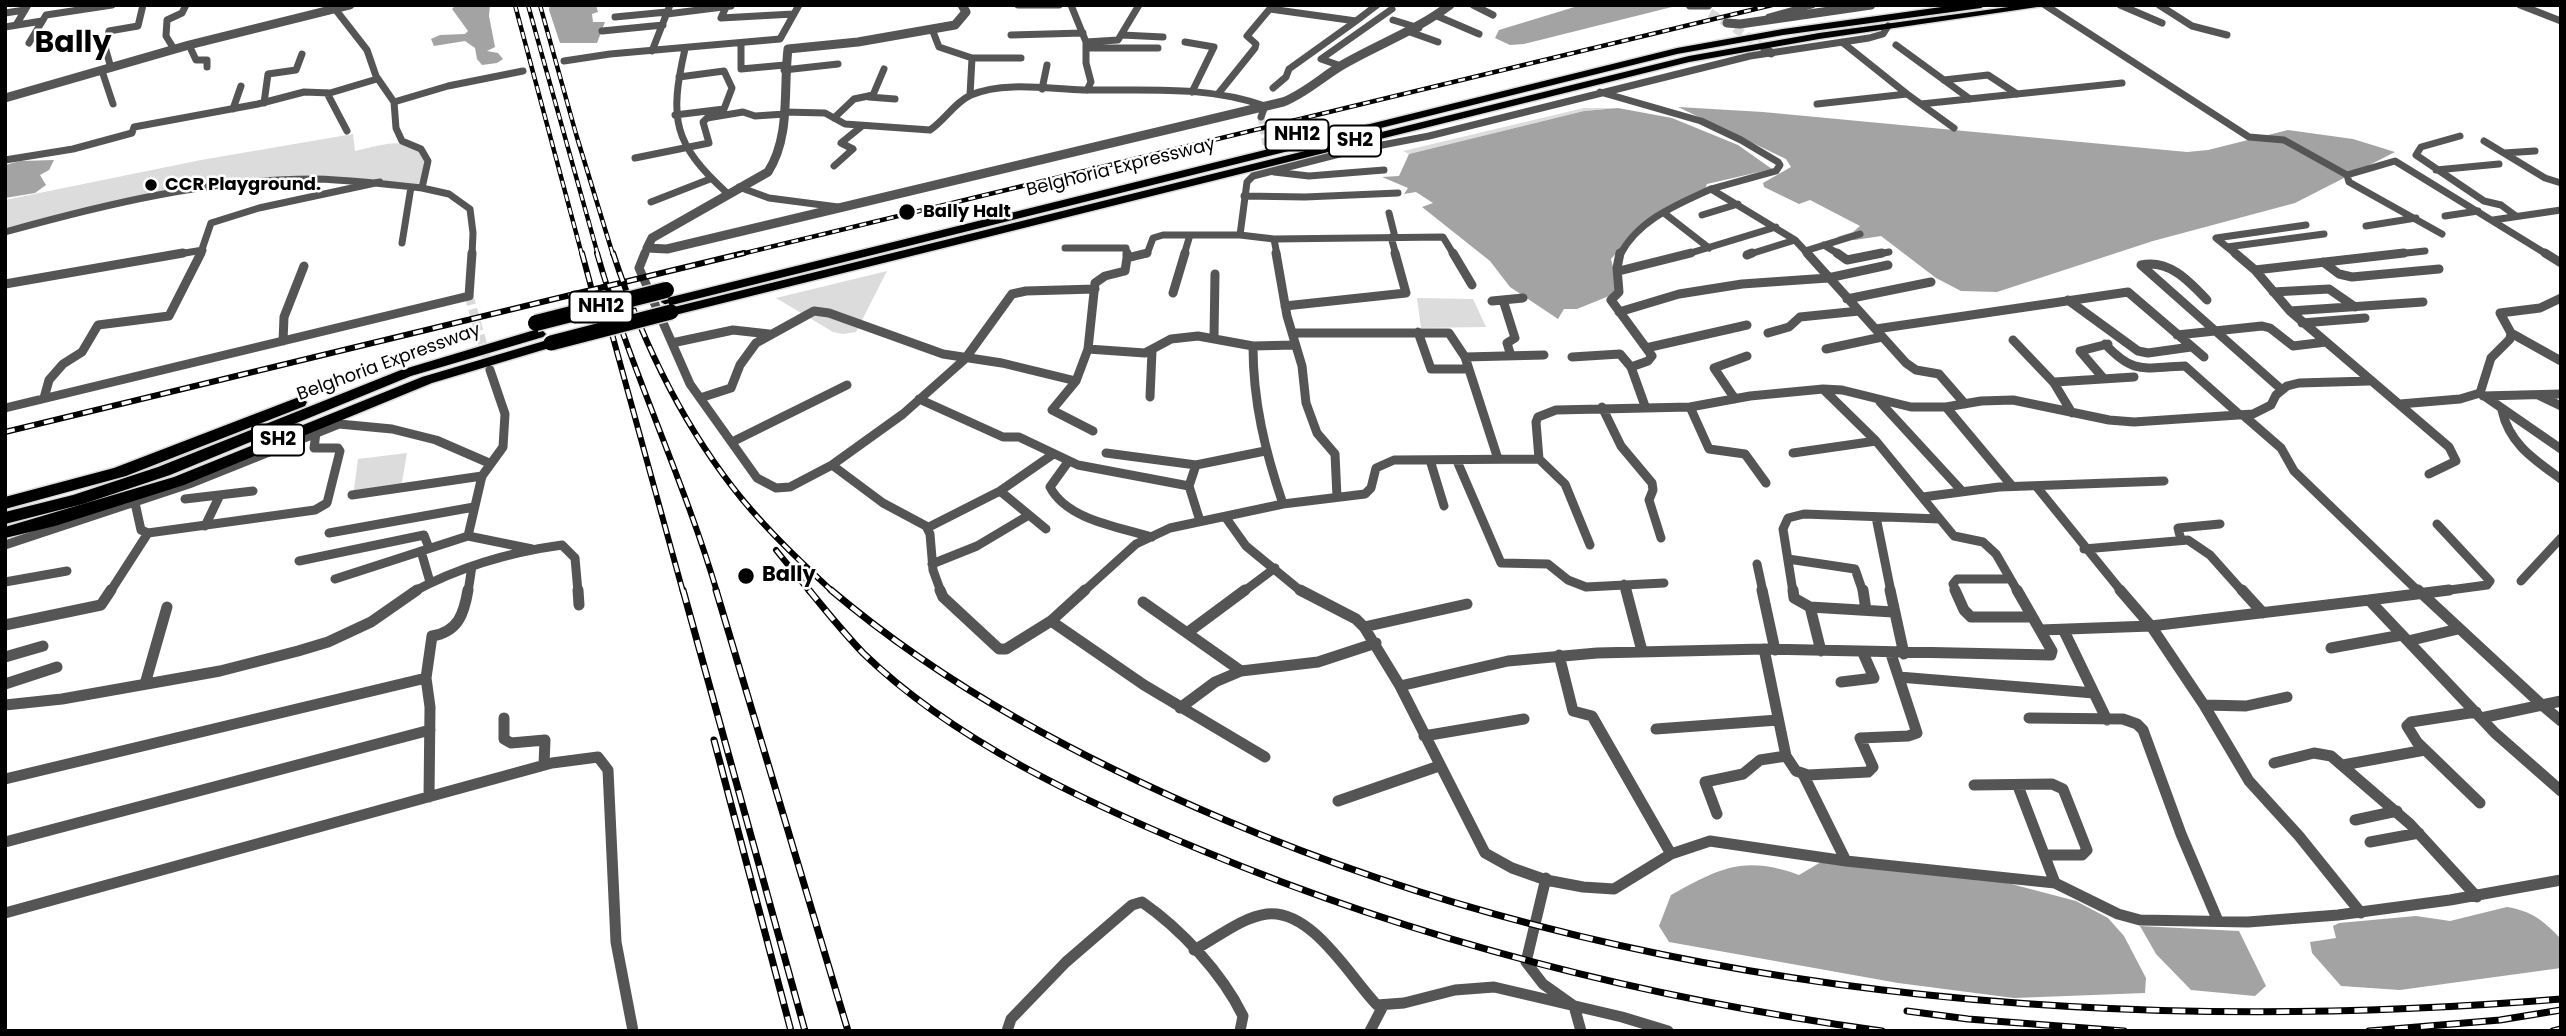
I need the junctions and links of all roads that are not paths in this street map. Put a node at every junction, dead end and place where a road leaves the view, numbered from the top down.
1 (113, 5) edge
2 (142, 5) edge
3 (186, 5) edge
4 (350, 5) edge
5 (799, 5) edge
6 (962, 5) edge
7 (1018, 5) edge
8 (1059, 5) edge
9 (1071, 5) edge
10 (1139, 5) edge
11 (1377, 5) edge
12 (1450, 5) edge
13 (1473, 5) edge
14 (1690, 5) edge
15 (1812, 5) edge
16 (1871, 5) edge
17 (1933, 5) edge
18 (1981, 5) edge
19 (2046, 5) edge
20 (2120, 5) edge
21 (2160, 5) edge
22 (2519, 5) edge
23 (729, 6) edge
24 (333, 7) edge
25 (1271, 7) edge
26 (27, 8) edge
27 (76, 8) edge
28 (1706, 8) tunnel mouth
29 (1392, 9) dead end
30 (668, 10) edge
31 (5, 13) edge
32 (793, 14) junction
33 (1493, 15) dead end
34 (1437, 16) junction
35 (615, 17) dead end
36 (1393, 20) dead end
37 (41, 21) junction
38 (2561, 21) edge
39 (1352, 23) junction
40 (1745, 23) junction
41 (2162, 23) dead end
42 (16, 25) junction
43 (663, 25) junction
44 (1888, 26) junction
45 (5, 27) edge
46 (932, 29) junction
47 (1362, 29) junction
48 (1735, 29) dead end
49 (1414, 30) junction
50 (602, 31) dead end
51 (1083, 33) junction
52 (1479, 34) dead end
53 (1011, 35) dead end
54 (1122, 35) junction
55 (2227, 35) dead end
56 (1163, 37) dead end
57 (780, 39) junction
58 (1185, 42) dead end
59 (1438, 42) dead end
60 (1842, 42) junction
61 (29, 43) dead end
62 (741, 44) junction
63 (189, 45) junction
64 (1086, 45) junction
65 (1896, 45) dead end
66 (1158, 48) dead end
67 (685, 49) junction
68 (788, 49) junction
69 (174, 50) junction
70 (652, 51) junction
71 (302, 54) dead end
72 (972, 58) junction
73 (1021, 58) dead end
74 (564, 61) dead end
75 (838, 64) dead end
76 (1046, 65) dead end
77 (1341, 66) junction
78 (785, 67) junction
79 (207, 68) dead end
80 (884, 69) dead end
81 (107, 70) junction
82 (523, 71) dead end
83 (679, 77) junction
84 (377, 79) junction
85 (1944, 80) junction
86 (2122, 83) dead end
87 (240, 86) dead end
88 (1273, 88) dead end
89 (1042, 89) junction
90 (1087, 90) junction
91 (1192, 92) junction
92 (1600, 92) junction
93 (327, 93) junction
94 (1218, 94) junction
95 (1907, 94) junction
96 (2017, 94) junction
97 (970, 95) junction
98 (5, 97) edge
99 (869, 97) junction
100 (895, 99) dead end
101 (1970, 99) junction
102 (394, 102) junction
103 (264, 103) junction
104 (113, 104) dead end
105 (1816, 104) dead end
106 (1921, 104) junction
107 (1265, 106) junction
108 (233, 109) junction
109 (785, 113) junction
110 (675, 115) junction
111 (1261, 117) tunnel mouth
112 (834, 118) junction
113 (862, 126) junction
114 (1954, 128) dead end
115 (347, 131) dead end
116 (2460, 136) dead end
117 (2484, 141) dead end
118 (685, 149) junction
119 (2535, 151) dead end
120 (2503, 153) junction
121 (635, 158) dead end
122 (5, 160) edge
123 (2499, 164) dead end
124 (834, 166) dead end
125 (1269, 170) junction
126 (1384, 170) dead end
127 (2437, 170) junction
128 (2414, 172) junction
129 (2347, 175) junction
130 (710, 179) junction
131 (380, 182) junction
132 (2561, 183) edge
133 (411, 187) junction
134 (739, 187) junction
135 (422, 188) junction
136 (1711, 189) junction
137 (727, 193) junction
138 (1398, 193) dead end
139 (1244, 196) junction
140 (650, 202) dead end
141 (1738, 204) junction
142 (838, 207) junction
143 (2478, 211) junction
144 (2560, 211) edge
145 (1389, 213) dead end
146 (1664, 213) junction
147 (1702, 215) dead end
148 (2445, 216) dead end
149 (2516, 216) junction
150 (2416, 218) junction
151 (2493, 220) junction
152 (2306, 225) dead end
153 (2367, 226) dead end
154 (1776, 227) junction
155 (5, 232) edge
156 (1860, 234) dead end
157 (2324, 234) dead end
158 (2442, 234) dead end
159 (1189, 235) junction
160 (1240, 235) junction
161 (1393, 237) junction
162 (1274, 239) junction
163 (1795, 240) junction
164 (402, 243) dead end
165 (1824, 245) junction
166 (2227, 247) junction
167 (648, 248) junction
168 (1065, 248) dead end
169 (1709, 248) junction
170 (203, 250) junction
171 (1805, 251) junction
172 (2425, 251) dead end
173 (1889, 252) dead end
174 (1747, 256) dead end
175 (1127, 257) junction
176 (2323, 262) junction
177 (2561, 263) edge
178 (1888, 265) dead end
179 (304, 266) dead end
180 (2439, 269) dead end
181 (2255, 270) junction
182 (1619, 271) junction
183 (1215, 274) dead end
184 (1828, 278) junction
185 (1931, 282) dead end
186 (5, 284) edge
187 (1472, 285) dead end
188 (1095, 289) junction
189 (2273, 292) junction
190 (1173, 293) dead end
191 (1523, 298) dead end
192 (2561, 298) edge
193 (1847, 299) junction
194 (1503, 300) junction
195 (2068, 300) junction
196 (2207, 300) dead end
197 (668, 301) junction
198 (1492, 301) dead end
199 (2423, 302) dead end
200 (1285, 306) junction
201 (2354, 307) junction
202 (2290, 311) junction
203 (1619, 312) junction
204 (1859, 312) junction
205 (2365, 318) dead end
206 (2302, 323) junction
207 (1747, 326) dead end
208 (2213, 331) junction
209 (1418, 332) junction
210 (541, 333) junction
211 (1292, 333) junction
212 (1768, 333) dead end
213 (1879, 333) junction
214 (769, 334) junction
215 (2511, 334) junction
216 (2177, 335) junction
217 (1214, 337) junction
218 (2013, 340) dead end
219 (283, 341) junction
220 (2123, 341) junction
221 (2326, 342) junction
222 (672, 343) junction
223 (2105, 344) junction
224 (1254, 345) junction
225 (1295, 345) junction
226 (2191, 347) junction
227 (1646, 348) junction
228 (1088, 349) junction
229 (1826, 349) dead end
230 (1152, 351) junction
231 (1544, 355) dead end
232 (1511, 356) junction
233 (1747, 356) dead end
234 (1465, 357) junction
235 (1572, 357) dead end
236 (2204, 357) dead end
237 (965, 359) junction
238 (2561, 361) edge
239 (1631, 367) junction
240 (1468, 369) junction
241 (490, 370) tunnel mouth
242 (2134, 377) dead end
243 (2104, 379) junction
244 (1076, 381) junction
245 (2369, 381) junction
246 (2055, 382) junction
247 (847, 385) dead end
248 (2281, 389) junction
249 (1823, 390) junction
250 (2538, 394) junction
251 (2561, 394) edge
252 (2482, 395) junction
253 (1150, 397) dead end
254 (44, 398) junction
255 (700, 398) junction
256 (919, 399) junction
257 (1735, 399) junction
258 (1880, 402) junction
259 (1965, 404) junction
260 (2400, 404) junction
261 (1645, 406) junction
262 (2561, 406) edge
263 (1602, 407) junction
264 (1690, 407) junction
265 (1946, 407) junction
266 (5, 408) edge
267 (2502, 410) junction
268 (2072, 413) junction
269 (2241, 415) junction
270 (1093, 431) dead end
271 (316, 433) junction
272 (1876, 441) junction
273 (732, 442) junction
274 (2561, 449) edge
275 (1265, 451) junction
276 (1106, 453) dead end
277 (1793, 453) dead end
278 (1052, 455) junction
279 (1498, 459) junction
280 (1539, 459) junction
281 (1430, 460) junction
282 (1457, 461) junction
283 (1069, 462) junction
284 (489, 463) junction
285 (832, 465) junction
286 (1196, 465) junction
287 (2429, 474) dead end
288 (482, 476) junction
289 (2561, 479) edge
290 (2164, 481) dead end
291 (1766, 483) dead end
292 (2036, 485) junction
293 (1189, 486) junction
294 (2012, 486) junction
295 (1961, 490) junction
296 (253, 491) dead end
297 (1000, 491) junction
298 (220, 495) junction
299 (352, 495) dead end
300 (1338, 497) junction
301 (1923, 497) junction
302 (185, 499) dead end
303 (5, 503) edge
304 (135, 503) junction
305 (1283, 503) junction
306 (1444, 506) dead end
307 (474, 507) junction
308 (1029, 515) junction
309 (1876, 517) junction
310 (5, 518) edge
311 (1226, 518) junction
312 (1940, 519) junction
313 (1200, 521) junction
314 (2220, 524) dead end
315 (2437, 524) dead end
316 (205, 526) junction
317 (927, 528) junction
318 (1046, 529) dead end
319 (5, 533) edge
320 (148, 533) junction
321 (329, 533) dead end
322 (468, 536) junction
323 (1152, 537) junction
324 (1661, 538) dead end
325 (2561, 538) edge
326 (2181, 540) junction
327 (5, 544) edge
328 (1590, 545) dead end
329 (533, 549) junction
330 (2084, 549) junction
331 (425, 550) junction
332 (1788, 559) junction
333 (299, 561) dead end
334 (932, 564) junction
335 (1757, 564) dead end
336 (472, 566) junction
337 (1275, 568) junction
338 (67, 570) dead end
339 (335, 579) dead end
340 (2009, 579) junction
341 (2521, 581) dead end
342 (5, 582) edge
343 (430, 582) junction
344 (1664, 583) dead end
345 (1624, 584) junction
346 (2419, 593) junction
347 (2369, 600) junction
348 (1143, 602) dead end
349 (1467, 604) dead end
350 (579, 605) dead end
351 (167, 607) dead end
352 (1810, 607) junction
353 (1867, 610) junction
354 (1893, 612) junction
355 (2263, 613) junction
356 (2032, 617) junction
357 (1051, 621) junction
358 (5, 625) edge
359 (2151, 626) junction
360 (1364, 628) junction
361 (2458, 629) junction
362 (2040, 630) junction
363 (2064, 631) junction
364 (1187, 633) junction
365 (2404, 638) junction
366 (1376, 643) junction
367 (43, 646) dead end
368 (2331, 648) dead end
369 (1769, 650) junction
370 (1642, 651) junction
371 (1821, 651) junction
372 (1863, 653) junction
373 (1897, 654) junction
374 (1559, 655) junction
375 (5, 657) edge
376 (57, 667) dead end
377 (1241, 671) junction
378 (1899, 677) junction
379 (426, 678) junction
380 (1842, 682) dead end
381 (5, 684) edge
382 (145, 684) junction
383 (1399, 686) junction
384 (2094, 693) junction
385 (2287, 697) dead end
386 (2561, 701) edge
387 (5, 705) edge
388 (2204, 705) junction
389 (2542, 705) junction
390 (1180, 708) junction
391 (2478, 715) junction
392 (504, 718) dead end
393 (2029, 718) dead end
394 (1524, 719) dead end
395 (1778, 720) junction
396 (2107, 720) junction
397 (2561, 721) edge
398 (1656, 729) dead end
399 (430, 730) junction
400 (1424, 736) junction
401 (2425, 750) junction
402 (1265, 757) dead end
403 (1786, 757) junction
404 (2274, 763) dead end
405 (544, 765) junction
406 (2343, 765) junction
407 (1439, 766) junction
408 (1803, 774) junction
409 (2561, 778) edge
410 (5, 779) edge
411 (2548, 781) junction
412 (1974, 785) dead end
413 (2018, 786) junction
414 (2561, 791) edge
415 (429, 797) junction
416 (1338, 801) dead end
417 (2480, 803) dead end
418 (2397, 811) junction
419 (1717, 814) dead end
420 (2355, 820) dead end
421 (2419, 833) junction
422 (5, 842) edge
423 (2370, 842) dead end
424 (1671, 854) junction
425 (2045, 855) junction
426 (1846, 861) junction
427 (1546, 878) junction
428 (2561, 880) edge
429 (2055, 883) junction
430 (2477, 897) junction
431 (5, 913) edge
432 (2361, 913) junction
433 (2218, 921) junction
434 (1194, 950) junction
435 (1383, 1006) junction
436 (1574, 1006) junction
437 (633, 1031) edge
438 (1007, 1031) edge
439 (1240, 1031) edge
440 (1370, 1031) edge
441 (1581, 1031) edge
442 (1668, 1031) edge

1 - 27 street
2 - 81 street
3 - 69 street
4 - 24 street
5 - 32 street
6 - 46 street
7 - 8 street
9 - 51 street
10 - 54 street
11 - 39 street
12 - 34 street
13 - 33 street
14 - 28 street
15 - 40 street
16 - 40 street
17 - 197 highway, Belghoria Expressway / NH12
18 - 197 highway, Belghoria Expressway / NH12
19 - 44 main road, SH2
19 - 129 street
20 - 41 street
21 - 55 street
22 - 38 street
23 - 30 street
23 - 32 street
24 - 63 street
24 - 84 street
25 - 39 street
25 - 94 street
26 - 31 street
26 - 42 street
27 - 37 street
29 - 47 street
30 - 35 street
30 - 43 street
32 - 57 street
34 - 49 street
34 - 52 street
36 - 49 street
37 - 42 street
37 - 61 street
39 - 47 street
39 - 88 street
40 - 48 street
42 - 45 street
43 - 50 street
43 - 70 street
44 - 60 street
44 - 197 main road, SH2
46 - 68 street
46 - 72 street
47 - 77 street
49 - 59 street
49 - 77 street
51 - 53 street
51 - 64 street
54 - 56 street
54 - 64 street
57 - 62 street
57 - 68 street
58 - 91 street
60 - 92 street
60 - 95 street
62 - 67 street
62 - 78 street
63 - 69 street
63 - 79 street
64 - 66 street
64 - 90 street
65 - 85 street
67 - 70 street
67 - 83 street
68 - 78 street
69 - 81 street
70 - 74 street
71 - 103 street
72 - 73 street
72 - 97 street
75 - 78 street
76 - 89 street
77 - 107 street
78 - 109 street
80 - 99 street
81 - 98 street
81 - 104 street
82 - 102 street
83 - 110 street
83 - 110 street
84 - 93 street
84 - 102 street
85 - 96 street
85 - 101 street
86 - 96 street
87 - 108 street
89 - 90 street
89 - 97 street
90 - 91 street
91 - 94 street
92 - 125 street
92 - 136 street
93 - 103 street
93 - 115 street
94 - 107 street
95 - 105 street
95 - 106 street
96 - 101 street
97 - 113 street
99 - 100 street
99 - 112 street
101 - 106 street
102 - 135 street
103 - 108 street
106 - 114 street
107 - 111 street
107 - 142 street
108 - 122 street
109 - 112 street
109 - 118 street
109 - 134 street
110 - 118 street
112 - 113 street
113 - 124 street
116 - 127 street
117 - 120 street
118 - 121 street
118 - 130 street
119 - 120 street
120 - 132 street
123 - 127 street
125 - 126 street
125 - 139 street
127 - 128 street
127 - 149 street
128 - 129 street
128 - 143 street
129 - 150 street
130 - 137 street
130 - 140 street
131 - 133 street
131 - 155 street
131 - 170 street
133 - 135 street
133 - 164 street
134 - 137 street
134 - 142 street
135 - 219 street
136 - 141 street
136 - 146 street
137 - 167 street
138 - 139 street
139 - 160 street
141 - 147 street
141 - 154 street
142 - 167 street
143 - 148 street
143 - 151 street
144 - 149 street
145 - 161 street
146 - 169 street
146 - 182 street
149 - 151 street
150 - 153 street
150 - 158 street
151 - 177 street
152 - 166 street
154 - 163 street
154 - 169 street
156 - 165 street
157 - 166 street
159 - 160 street
159 - 175 street
159 - 190 street
160 - 162 street
161 - 162 street
161 - 187 street
161 - 200 street
162 - 200 street
163 - 171 street
163 - 174 street
165 - 171 street
165 - 173 street
166 - 181 street
167 - 222 street
168 - 175 street
169 - 182 street
170 - 186 street
170 - 254 street
171 - 184 street
172 - 176 street
175 - 188 street
176 - 180 street
176 - 181 street
178 - 184 street
179 - 219 street
181 - 189 street
182 - 203 street
183 - 217 street
184 - 193 street
184 - 203 street
185 - 193 street
188 - 228 street
188 - 237 street
189 - 201 street
189 - 202 street
191 - 194 street
192 - 215 street
193 - 204 street
194 - 198 street
194 - 232 street
195 - 213 street
195 - 216 street
195 - 220 street
196 - 208 street
197 - 210 highway, Belghoria Expressway / NH12
199 - 201 street
200 - 211 street
201 - 202 street
202 - 206 street
203 - 227 street
204 - 212 street
204 - 213 street
205 - 206 street
206 - 221 street
207 - 227 street
208 - 216 street
208 - 221 street
208 - 248 street
209 - 211 street
209 - 234 street
209 - 240 street
210 - 303 highway, Belghoria Expressway / NH12
210 - 310 highway, Belghoria Expressway / NH12
210 - 319 main road, SH2
211 - 225 street
213 - 229 street
213 - 259 street
214 - 222 street
214 - 237 street
214 - 255 street
215 - 238 street
215 - 252 street
216 - 226 street
217 - 224 street
217 - 230 street
218 - 246 street
219 - 254 street
220 - 223 street
220 - 226 street
221 - 245 street
222 - 255 street
223 - 243 street
223 - 269 street
224 - 225 street
224 - 275 street
225 - 300 street
226 - 236 street
227 - 239 street
228 - 230 street
228 - 244 street
230 - 253 street
231 - 232 street
232 - 234 street
233 - 257 street
234 - 240 street
235 - 239 street
237 - 244 street
237 - 256 street
239 - 261 street
240 - 279 street
241 - 284 street
242 - 243 street
243 - 246 street
244 - 270 street
245 - 248 street
245 - 260 street
246 - 268 street
247 - 273 street
248 - 269 street
249 - 257 street
249 - 258 street
249 - 272 street
250 - 251 street
250 - 252 street
250 - 262 street
252 - 260 street
252 - 267 street
254 - 266 street
255 - 273 street
256 - 278 street
256 - 285 street
257 - 264 street
258 - 265 street
258 - 295 street
259 - 265 street
259 - 268 street
260 - 287 street
261 - 263 street
261 - 264 street
263 - 280 street
263 - 324 street
264 - 291 street
265 - 294 street
267 - 274 street
267 - 289 street
268 - 269 street
269 - 346 street
271 - 284 street
271 - 304 street
271 - 316 street
272 - 277 street
272 - 301 street
273 - 285 street
275 - 286 street
275 - 305 street
276 - 286 street
278 - 283 street
278 - 297 street
279 - 280 street
279 - 282 street
280 - 328 street
281 - 282 street
281 - 300 street
281 - 306 street
282 - 345 street
283 - 293 street
283 - 323 street
284 - 288 street
285 - 317 street
286 - 293 street
288 - 299 street
288 - 307 street
290 - 292 street
292 - 294 street
292 - 330 street
293 - 313 street
294 - 295 street
295 - 301 street
296 - 298 street
297 - 308 street
297 - 317 street
298 - 302 street
298 - 316 street
300 - 305 street
301 - 312 street
304 - 320 street
304 - 327 street
305 - 311 street
307 - 321 street
307 - 322 street
308 - 318 street
308 - 334 street
309 - 312 street
309 - 332 street
309 - 354 street
311 - 313 street
311 - 337 street
312 - 340 street
313 - 323 street
314 - 326 street
315 - 346 street
316 - 320 street
317 - 334 street
320 - 358 street
322 - 329 street
322 - 331 street
323 - 357 street
325 - 341 street
326 - 330 street
326 - 355 street
329 - 336 street
329 - 350 street
330 - 359 street
331 - 333 street
331 - 339 street
331 - 343 street
332 - 352 street
332 - 353 street
334 - 357 street
335 - 369 street
336 - 343 street
336 - 379 street
337 - 360 street
337 - 364 street
338 - 342 street
340 - 356 street
340 - 356 street
343 - 382 street
344 - 345 street
345 - 370 street
346 - 347 street
346 - 361 street
347 - 355 street
347 - 365 street
348 - 364 street
349 - 360 street
351 - 382 street
352 - 353 street
352 - 371 street
353 - 354 street
354 - 373 street
355 - 359 street
356 - 362 street
357 - 390 street
359 - 363 street
359 - 388 street
360 - 366 street
361 - 365 street
361 - 389 street
362 - 363 street
362 - 373 street
363 - 384 street
364 - 377 street
365 - 368 street
365 - 391 street
366 - 377 street
366 - 383 street
367 - 375 street
369 - 370 street
369 - 371 street
369 - 395 street
370 - 374 street
371 - 372 street
372 - 373 street
372 - 380 street
373 - 378 street
374 - 383 street
374 - 424 street
376 - 381 street
377 - 390 street
378 - 384 street
378 - 408 street
379 - 399 street
379 - 410 street
382 - 387 street
383 - 400 street
384 - 396 street
385 - 388 street
386 - 389 street
388 - 432 street
389 - 391 street
389 - 397 street
390 - 402 street
391 - 401 street
391 - 411 street
392 - 405 street
393 - 396 street
394 - 400 street
395 - 398 street
395 - 403 street
396 - 433 street
399 - 415 street
399 - 422 street
400 - 407 street
401 - 406 street
401 - 417 street
403 - 408 street
403 - 419 street
404 - 406 street
405 - 415 street
405 - 437 street
406 - 418 street
407 - 416 street
407 - 427 street
408 - 426 street
409 - 411 street
411 - 414 street
412 - 413 street
413 - 425 street
413 - 425 street
415 - 431 street
418 - 420 street
418 - 421 street
421 - 423 street
421 - 430 street
424 - 426 street
424 - 427 street
425 - 429 street
426 - 429 street
427 - 436 street
428 - 430 street
429 - 433 street
430 - 432 street
432 - 433 street
434 - 435 street
434 - 438 street
434 - 439 street
435 - 436 street
435 - 440 street
436 - 441 street
436 - 442 street

